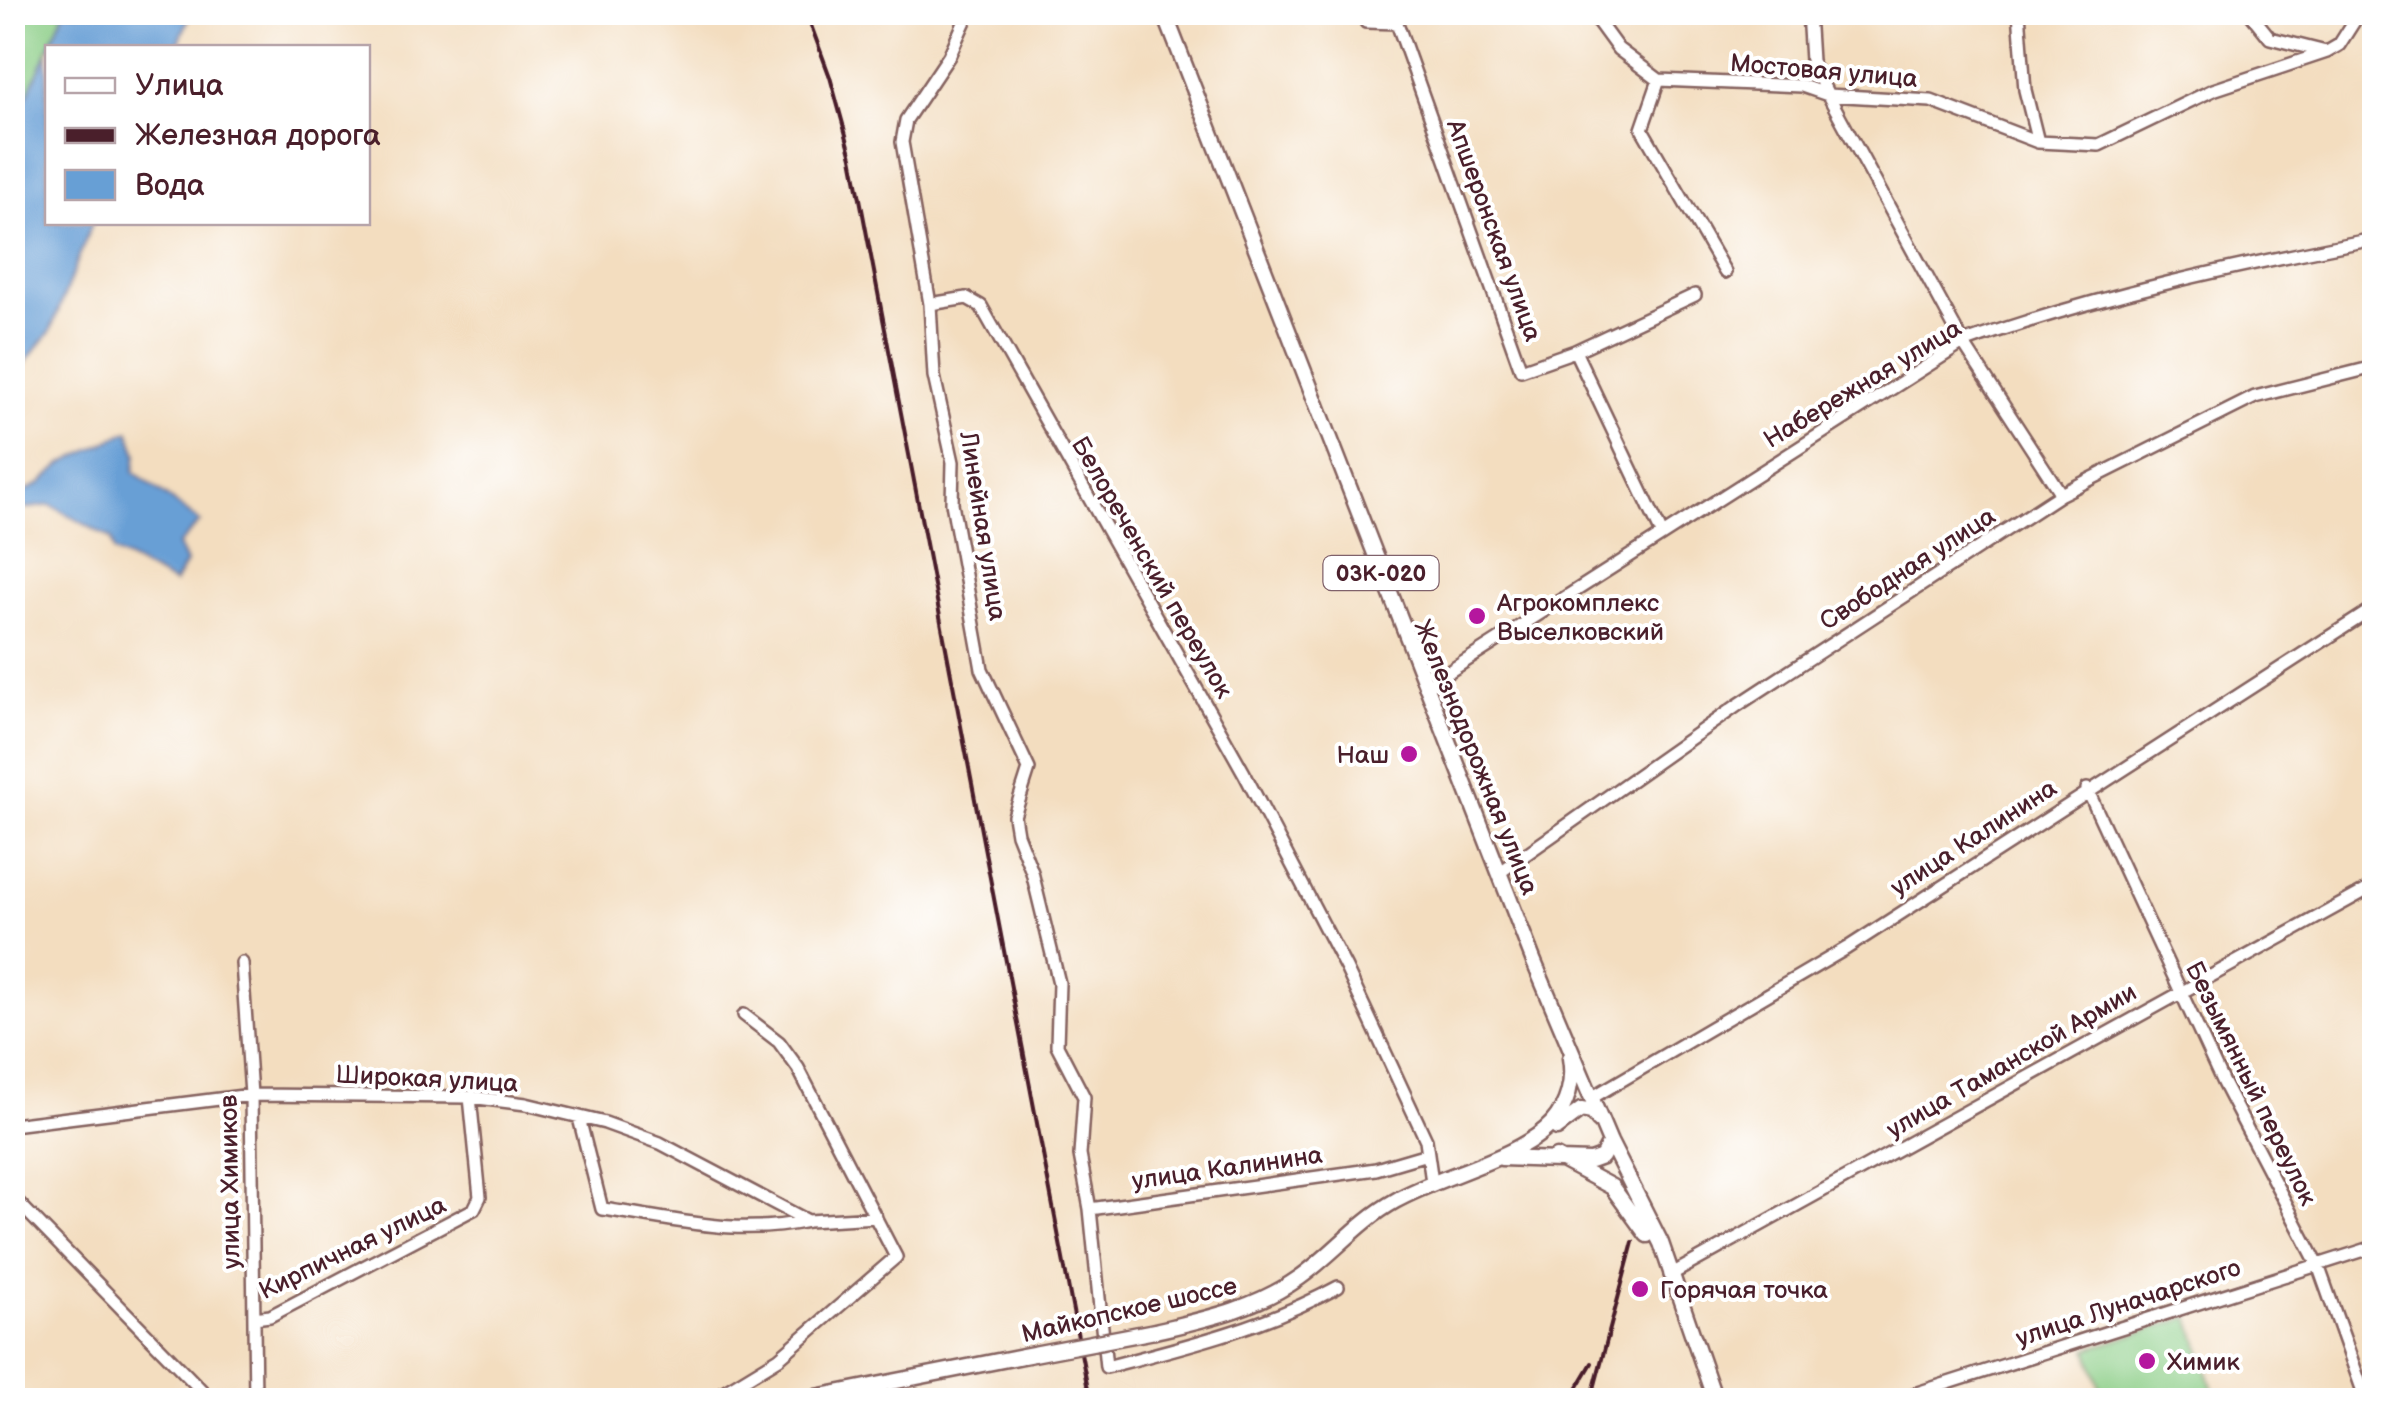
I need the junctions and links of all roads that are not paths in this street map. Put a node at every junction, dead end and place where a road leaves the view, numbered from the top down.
1 (969, 12) edge
2 (1164, 12) edge
3 (1362, 12) edge
4 (1592, 12) edge
5 (1808, 12) edge
6 (2019, 12) edge
7 (2249, 12) edge
8 (2360, 12) edge
9 (2326, 52) junction
10 (1659, 80) junction
11 (1828, 95) junction
12 (2038, 142) junction
13 (2374, 239) edge
14 (1725, 272) dead end
15 (1695, 295) dead end
16 (930, 304) junction
17 (1963, 343) junction
18 (1575, 352) junction
19 (2374, 367) edge
20 (2062, 494) junction
21 (1662, 534) junction
22 (2374, 608) edge
23 (1426, 687) junction
24 (2088, 789) junction
25 (1499, 874) junction
26 (2374, 886) edge
27 (242, 963) dead end
28 (2180, 990) junction
29 (744, 1015) dead end
30 (1566, 1038) junction
31 (251, 1095) junction
32 (470, 1097) junction
33 (1593, 1097) junction
34 (579, 1118) junction
35 (12, 1125) edge
36 (1608, 1136) junction
37 (1526, 1143) junction
38 (1426, 1154) junction
39 (1556, 1157) junction
40 (1490, 1159) junction
41 (1432, 1182) junction
42 (12, 1196) edge
43 (1090, 1209) junction
44 (876, 1217) junction
45 (808, 1221) junction
46 (2374, 1248) edge
47 (2318, 1265) junction
48 (1670, 1274) junction
49 (1338, 1288) dead end
50 (254, 1318) junction
51 (211, 1400) edge
52 (255, 1400) edge
53 (711, 1400) edge
54 (801, 1400) edge
55 (1715, 1400) edge
56 (1895, 1400) edge
57 (2366, 1400) edge

1 - 16 street
2 - 23 main road, Железнодорожная улица / 03К-020
3 - 18 street, Апшеронская улица
4 - 10 street
5 - 11 street
6 - 12 street
7 - 9 street
8 - 9 street
9 - 12 street, Мостовая улица
10 - 11 street, Мостовая улица
10 - 14 street
11 - 12 street, Мостовая улица
11 - 17 street
13 - 17 street, Набережная улица
15 - 18 street, Апшеронская улица
16 - 38 street, Белореченский переулок
16 - 43 street, Линейная улица
17 - 20 street
17 - 21 street, Набережная улица
18 - 21 street
19 - 20 street, Свободная улица
20 - 25 street, Свободная улица
21 - 23 street, Набережная улица
22 - 24 street, улица Калинина
23 - 25 main road, Железнодорожная улица / 03К-020
24 - 28 street, Безымянный переулок
24 - 33 street, улица Калинина
25 - 30 main road, Железнодорожная улица / 03К-020
26 - 28 street, улица Таманской Армии
27 - 31 street, улица Химиков
28 - 47 street, Безымянный переулок
28 - 48 street, улица Таманской Армии
29 - 44 street
30 - 33 main road, Железнодорожная улица / 03К-020
30 - 37 main road
31 - 32 street, Широкая улица
31 - 35 street, Широкая улица
31 - 50 street, улица Химиков
32 - 34 street, Широкая улица
32 - 50 street, Кирпичная улица
33 - 36 main road, Железнодорожная улица / 03К-020
34 - 45 street, Широкая улица
34 - 45 street
36 - 37 main road
36 - 39 main road
36 - 48 main road, Железнодорожная улица
37 - 40 main road
38 - 41 street, Белореченский переулок
38 - 43 street, улица Калинина
39 - 40 main road
39 - 48 main road
40 - 41 main road
41 - 54 main road, Майкопское шоссе, bridge
42 - 51 street
43 - 49 street, Линейная улица
44 - 45 street
44 - 53 street
46 - 47 street, улица Луначарского
47 - 56 street, улица Луначарского
47 - 57 street, Безымянный переулок
48 - 55 main road, Железнодорожная улица
50 - 52 street, улица Химиков

